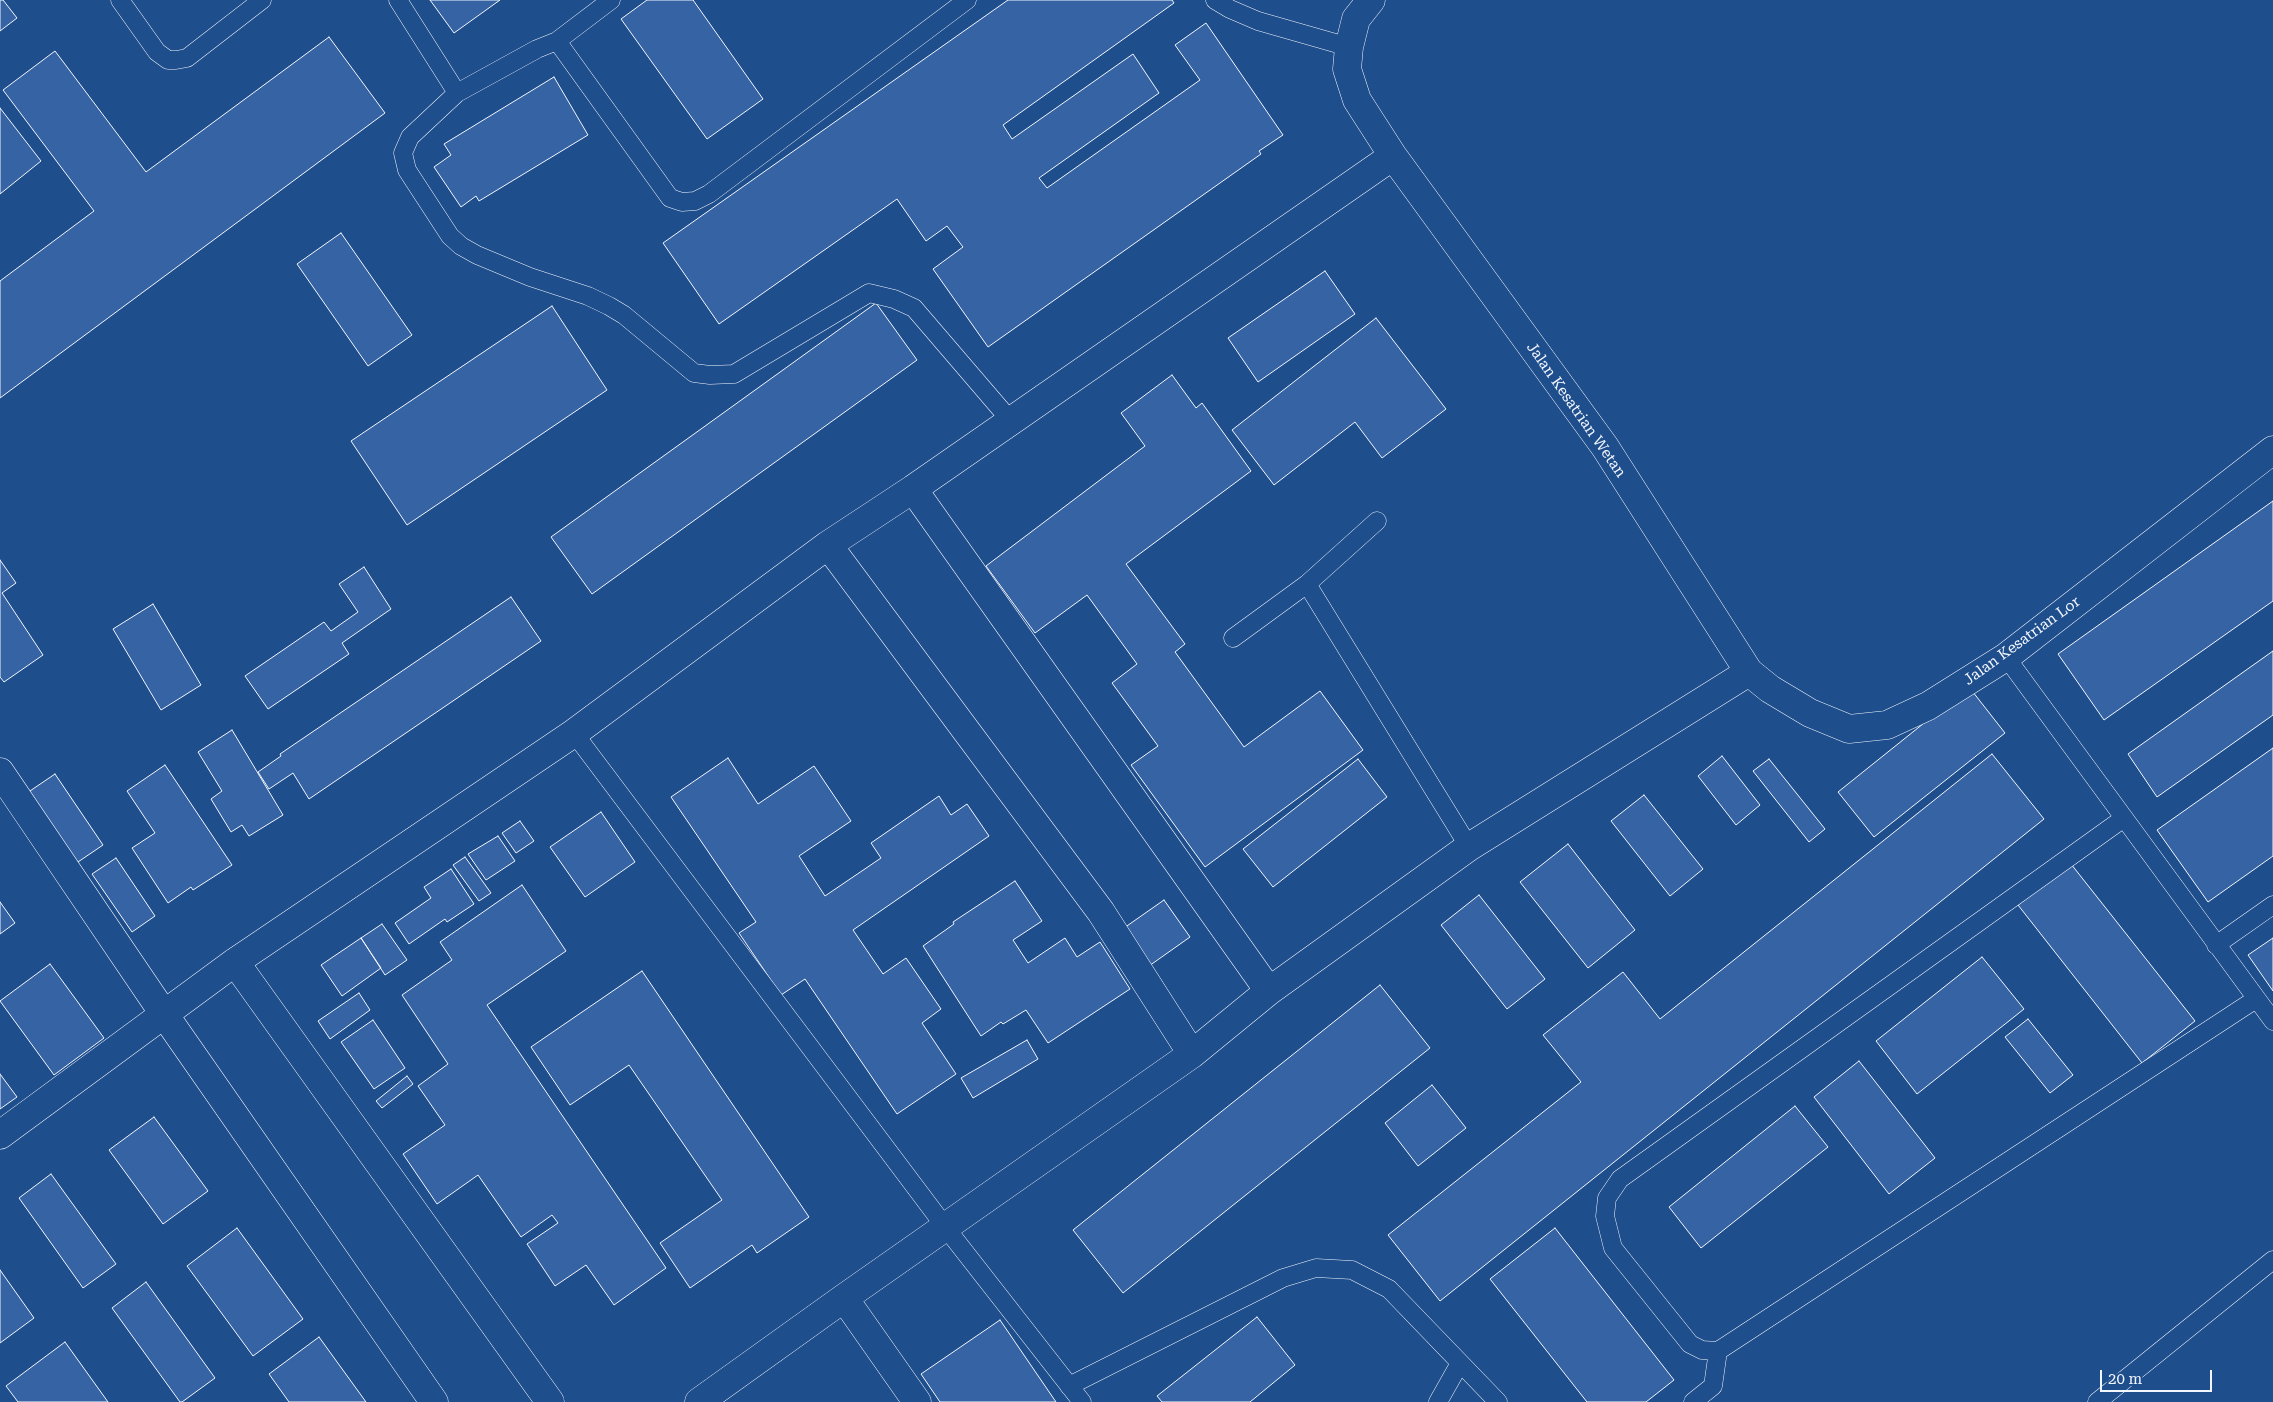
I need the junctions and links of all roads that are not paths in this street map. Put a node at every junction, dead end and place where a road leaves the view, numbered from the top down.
1 (120, 0) edge
2 (262, 0) edge
3 (398, 0) edge
4 (611, 0) edge
5 (967, 0) edge
6 (1215, 0) edge
7 (1371, 0) edge
8 (557, 41) junction
9 (1349, 47) junction
10 (457, 93) junction
11 (1393, 156) junction
12 (1010, 420) junction
13 (2273, 450) edge
14 (913, 489) junction
15 (1377, 521) dead end
16 (828, 545) junction
17 (1307, 584) junction
18 (1233, 638) dead end
19 (2006, 657) junction
20 (1748, 672) junction
21 (574, 732) junction
22 (0, 772) edge
23 (2124, 818) junction
24 (1469, 847) junction
25 (2273, 905) edge
26 (2216, 945) junction
27 (235, 962) junction
28 (1269, 991) junction
29 (2256, 999) junction
30 (164, 1014) junction
31 (2273, 1021) edge
32 (1192, 1054) junction
33 (0, 1136) edge
34 (946, 1228) junction
35 (2273, 1260) edge
36 (844, 1298) junction
37 (1718, 1351) junction
38 (1460, 1363) junction
39 (1069, 1386) junction
40 (434, 1402) edge
41 (550, 1402) edge
42 (699, 1402) edge
43 (916, 1402) edge
44 (1082, 1402) edge
45 (1438, 1402) edge
46 (1498, 1402) edge
47 (1693, 1402) edge
48 (2097, 1402) edge

1 - 2 lane
3 - 10 lane
4 - 8 lane
5 - 8 lane
6 - 9 lane
7 - 9 street, Jalan Kesatrian Wetan
8 - 10 lane
9 - 11 street, Jalan Kesatrian Wetan
10 - 12 lane
11 - 12 street
11 - 20 street, Jalan Kesatrian Wetan
12 - 14 street
13 - 19 street, Jalan Kesatrian Lor
14 - 16 street
14 - 28 street
15 - 17 lane
16 - 21 street
16 - 32 street
17 - 18 lane
17 - 24 lane
19 - 20 street, Jalan Kesatrian Lor
19 - 23 lane
20 - 24 street
21 - 27 street
21 - 34 lane
22 - 30 street
23 - 26 lane
23 - 37 lane
24 - 28 street
25 - 26 lane
26 - 29 lane
27 - 30 street
27 - 41 street
28 - 32 street
29 - 31 lane
29 - 37 lane
30 - 33 street
30 - 40 street
32 - 34 street
34 - 36 street
34 - 39 lane
35 - 48 lane
36 - 42 street
36 - 43 street
37 - 47 lane
38 - 39 lane
38 - 45 lane
38 - 46 lane
39 - 44 lane

